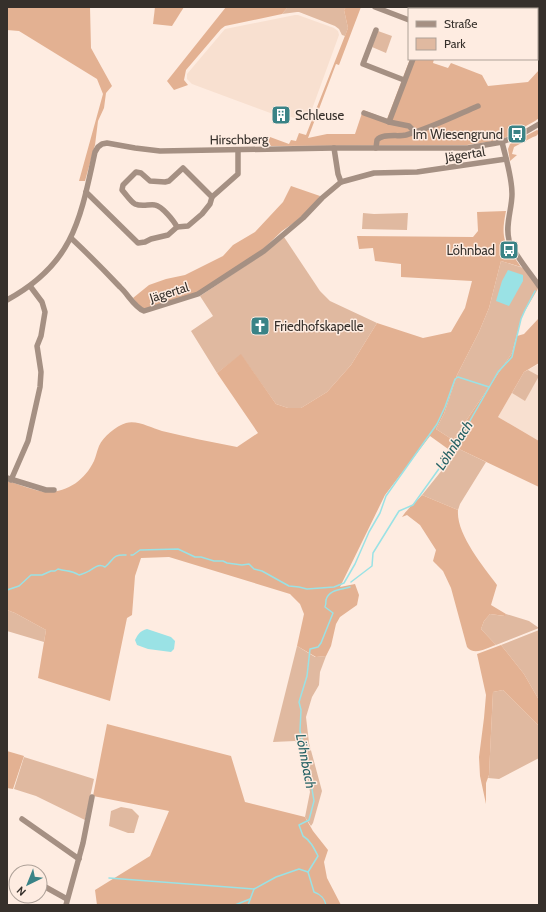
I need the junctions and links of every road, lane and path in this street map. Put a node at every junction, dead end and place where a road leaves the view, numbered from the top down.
1 (375, 7) edge
2 (408, 20) edge
3 (376, 30) dead end
4 (413, 60) edge
5 (404, 80) junction
6 (478, 106) dead end
7 (364, 113) dead end
8 (389, 122) junction
9 (539, 124) edge
10 (415, 132) junction
11 (502, 142) junction
12 (334, 148) junction
13 (376, 148) junction
14 (238, 150) junction
15 (506, 159) junction
16 (341, 182) junction
17 (86, 192) junction
18 (212, 197) junction
19 (178, 227) junction
20 (71, 238) junction
21 (30, 286) junction
22 (539, 286) edge
23 (8, 299) edge
24 (9, 479) edge
25 (54, 490) dead end
26 (92, 797) dead end
27 (22, 819) dead end
28 (79, 859) junction
29 (48, 889) edge
30 (67, 902) edge

1 - 2 street
3 - 5 street
4 - 5 street
5 - 8 street
6 - 10 street
7 - 8 street
8 - 10 street
9 - 11 street, Hirschberg
10 - 13 street
11 - 13 street, Hirschberg
11 - 15 street
12 - 13 street, Hirschberg
12 - 14 street, Hirschberg
12 - 16 street
14 - 17 street, Hirschberg
14 - 18 street
15 - 16 street, Jägertal
15 - 22 street
16 - 20 street, Jägertal
17 - 19 street
17 - 20 street
18 - 19 street
18 - 19 street
20 - 21 street
21 - 23 street
21 - 24 street
24 - 25 street
26 - 28 street
27 - 28 street
28 - 30 street
29 - 30 street

